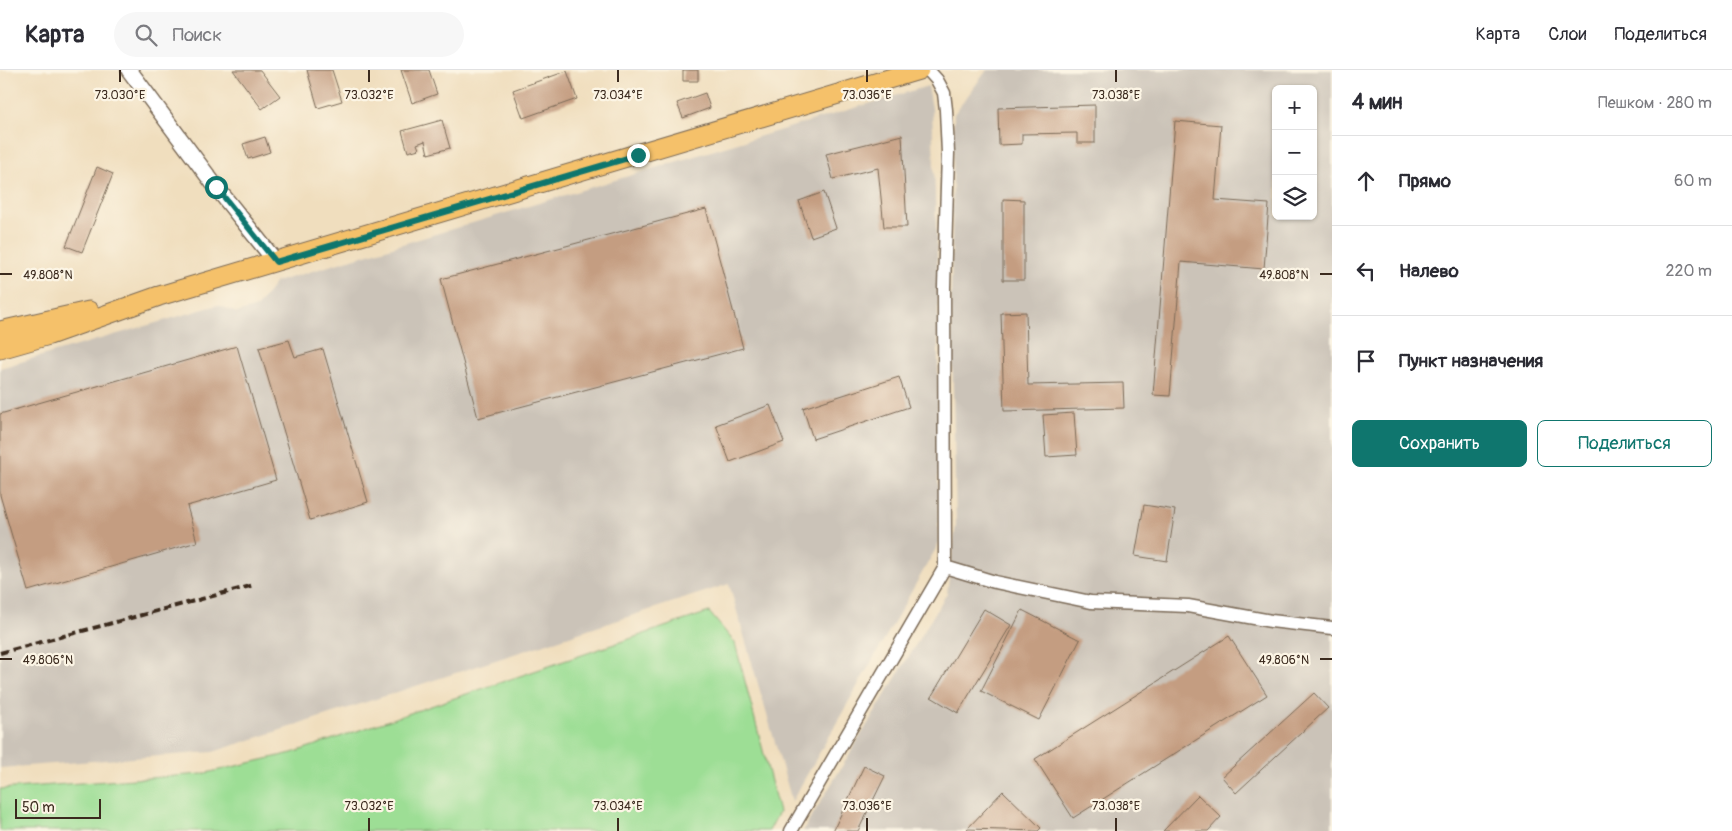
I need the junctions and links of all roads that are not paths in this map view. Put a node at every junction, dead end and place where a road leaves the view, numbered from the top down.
1 (129, 70) edge
2 (919, 70) edge
3 (928, 70) edge
4 (276, 262) junction
5 (159, 296) junction
6 (0, 332) edge
7 (0, 348) edge
8 (945, 567) junction
9 (1332, 628) edge
10 (791, 831) edge

1 - 4 street
2 - 4 main road
3 - 8 street
4 - 5 main road
5 - 6 main road
5 - 7 main road
8 - 9 street
8 - 10 street

